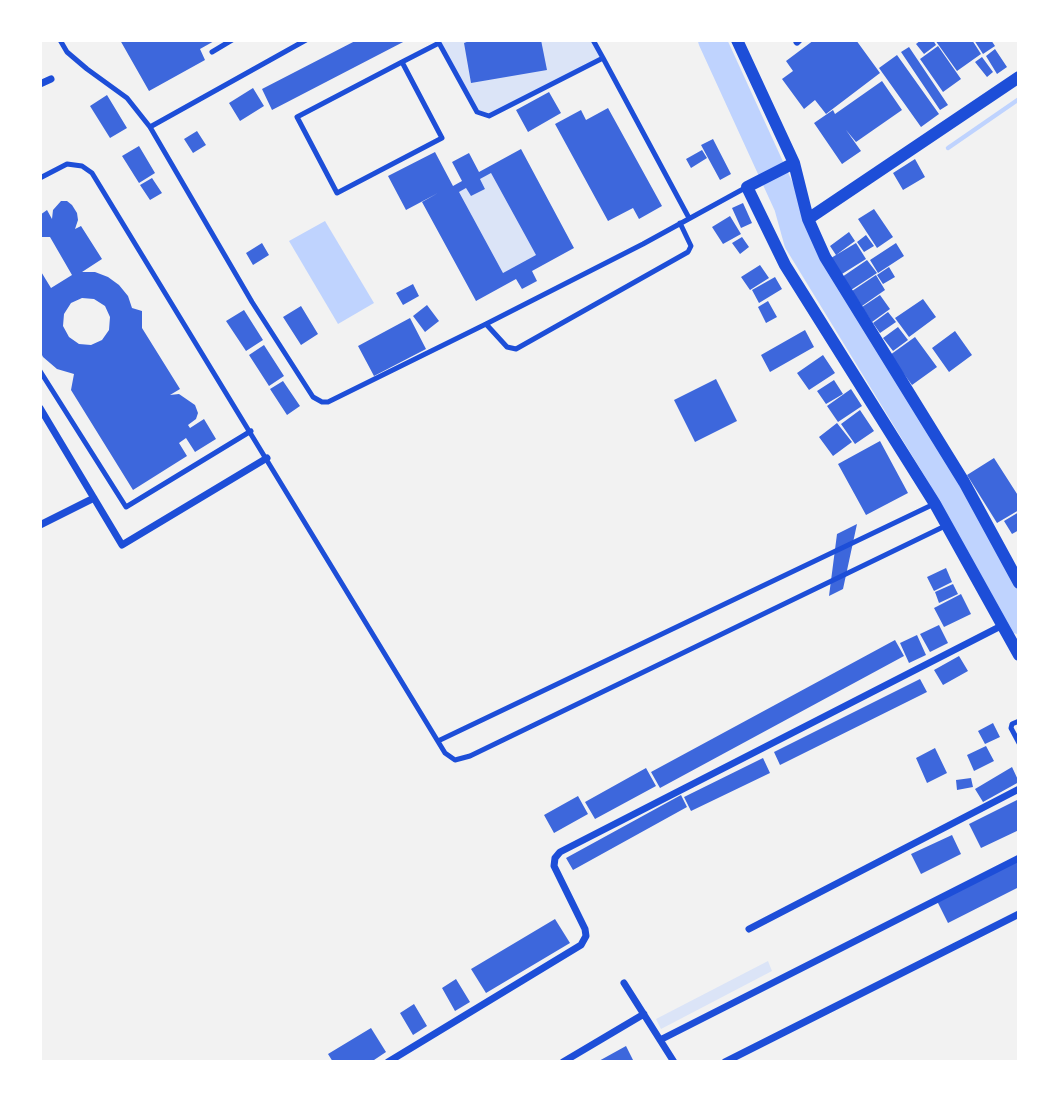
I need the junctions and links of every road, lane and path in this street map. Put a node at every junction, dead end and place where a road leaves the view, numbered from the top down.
1 (60, 40) edge
2 (232, 40) edge
3 (306, 40) edge
4 (593, 40) edge
5 (737, 40) edge
6 (438, 42) edge
7 (212, 52) dead end
8 (603, 58) junction
9 (402, 62) junction
10 (1019, 76) edge
11 (51, 79) dead end
12 (40, 84) edge
13 (150, 127) junction
14 (789, 165) junction
15 (40, 178) edge
16 (752, 185) junction
17 (689, 218) junction
18 (808, 219) junction
19 (680, 223) junction
20 (486, 324) junction
21 (40, 371) edge
22 (40, 408) edge
23 (251, 432) junction
24 (267, 458) junction
25 (94, 498) junction
26 (935, 504) junction
27 (947, 525) junction
28 (40, 526) edge
29 (1019, 583) edge
30 (1003, 625) junction
31 (1019, 655) edge
32 (1019, 721) edge
33 (438, 741) junction
34 (1019, 743) edge
35 (1019, 789) edge
36 (1019, 858) edge
37 (1019, 914) edge
38 (749, 929) dead end
39 (624, 984) dead end
40 (644, 1014) junction
41 (660, 1040) junction
42 (388, 1062) edge
43 (563, 1062) edge
44 (674, 1062) edge
45 (725, 1062) edge

1 - 13 lane
2 - 7 lane
3 - 13 lane
4 - 8 lane
5 - 14 street
6 - 8 lane
6 - 9 lane
8 - 17 lane
9 - 9 lane
10 - 18 street
11 - 12 street
13 - 20 lane
14 - 16 street
14 - 18 street
15 - 23 lane
16 - 17 lane
16 - 26 street
17 - 19 lane
18 - 29 street
19 - 20 lane
19 - 20 lane
21 - 23 lane
22 - 25 street
23 - 24 lane
24 - 25 street
24 - 33 lane
25 - 28 street
26 - 27 street
26 - 33 lane
27 - 30 street
27 - 33 lane
30 - 31 street
30 - 42 street
32 - 34 lane
35 - 38 street
36 - 41 street
37 - 45 street
39 - 40 street
40 - 41 street
40 - 43 street
41 - 44 street

